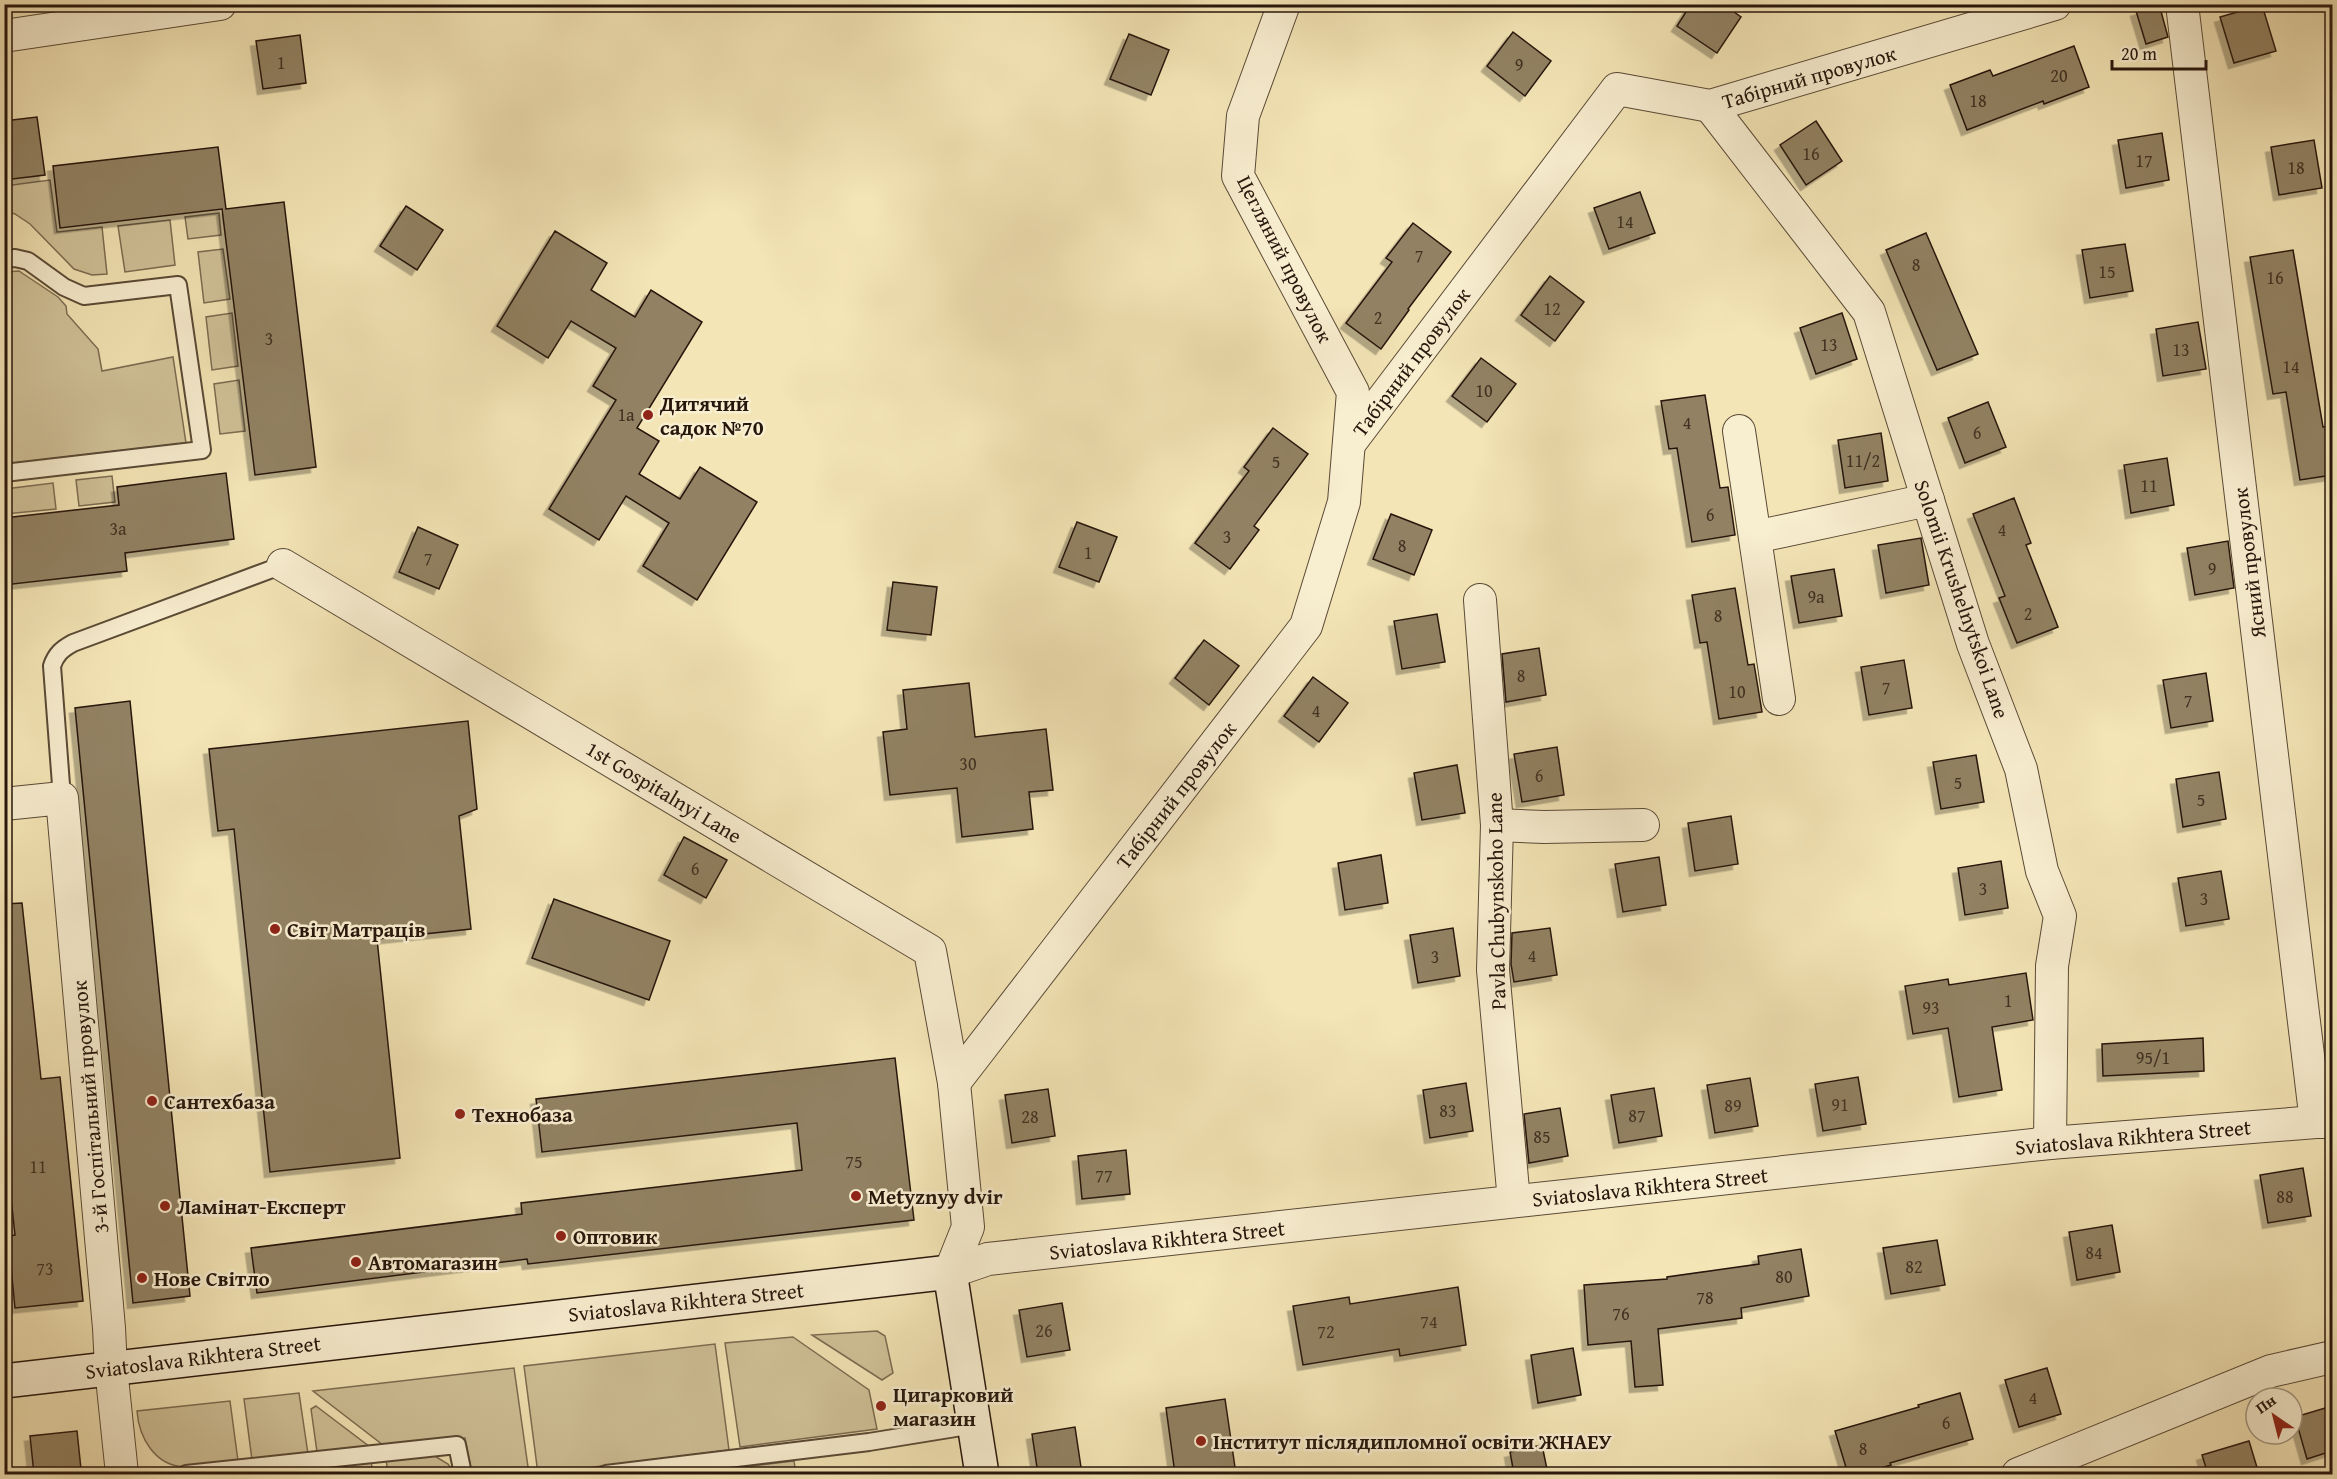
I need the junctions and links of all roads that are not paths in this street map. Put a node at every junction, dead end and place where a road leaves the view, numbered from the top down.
1 (220, 4) edge
2 (1284, 4) edge
3 (2055, 4) edge
4 (2182, 4) edge
5 (4, 36) edge
6 (1710, 106) junction
7 (4, 259) edge
8 (1739, 431) dead end
9 (1349, 444) junction
10 (4, 473) edge
11 (1928, 500) junction
12 (1755, 537) junction
13 (283, 565) joint
14 (1480, 600) dead end
15 (1779, 699) dead end
16 (62, 798) junction
17 (4, 804) edge
18 (1497, 825) junction
19 (1643, 825) dead end
20 (954, 1083) junction
21 (2328, 1126) edge
22 (2050, 1143) junction
23 (1514, 1201) junction
24 (950, 1272) junction
25 (2332, 1357) edge
26 (111, 1368) junction
27 (4, 1381) edge
28 (974, 1425) junction
29 (122, 1474) edge
30 (186, 1474) edge
31 (463, 1474) edge
32 (606, 1474) edge
33 (982, 1474) edge
34 (2018, 1474) edge

1 - 5 street
2 - 9 street, Цегляний провулок
3 - 6 street, Табірний провулок
4 - 21 street, Ясний провулок
6 - 9 street, Табірний провулок
6 - 11 street, Solomii Krushelnytskoi Lane
7 - 10 lane
8 - 12 street
9 - 20 street, Табірний провулок
11 - 12 street
11 - 22 street, Solomii Krushelnytskoi Lane
12 - 15 street
13 - 16 lane
13 - 20 street, 1st Gospitalnyi Lane
14 - 18 street, Pavla Chubynskoho Lane
16 - 17 street
16 - 26 street, 3-й Госпітальний провулок
18 - 19 street
18 - 23 street, Pavla Chubynskoho Lane
20 - 24 street, 1st Gospitalnyi Lane
21 - 22 street, Sviatoslava Rikhtera Street
22 - 23 street, Sviatoslava Rikhtera Street
23 - 24 street, Sviatoslava Rikhtera Street
24 - 26 main road, Sviatoslava Rikhtera Street
24 - 28 main road
25 - 34 street
26 - 27 main road, Sviatoslava Rikhtera Street
26 - 29 street, 3-й Госпітальний провулок
28 - 32 lane
28 - 33 main road
30 - 31 lane

